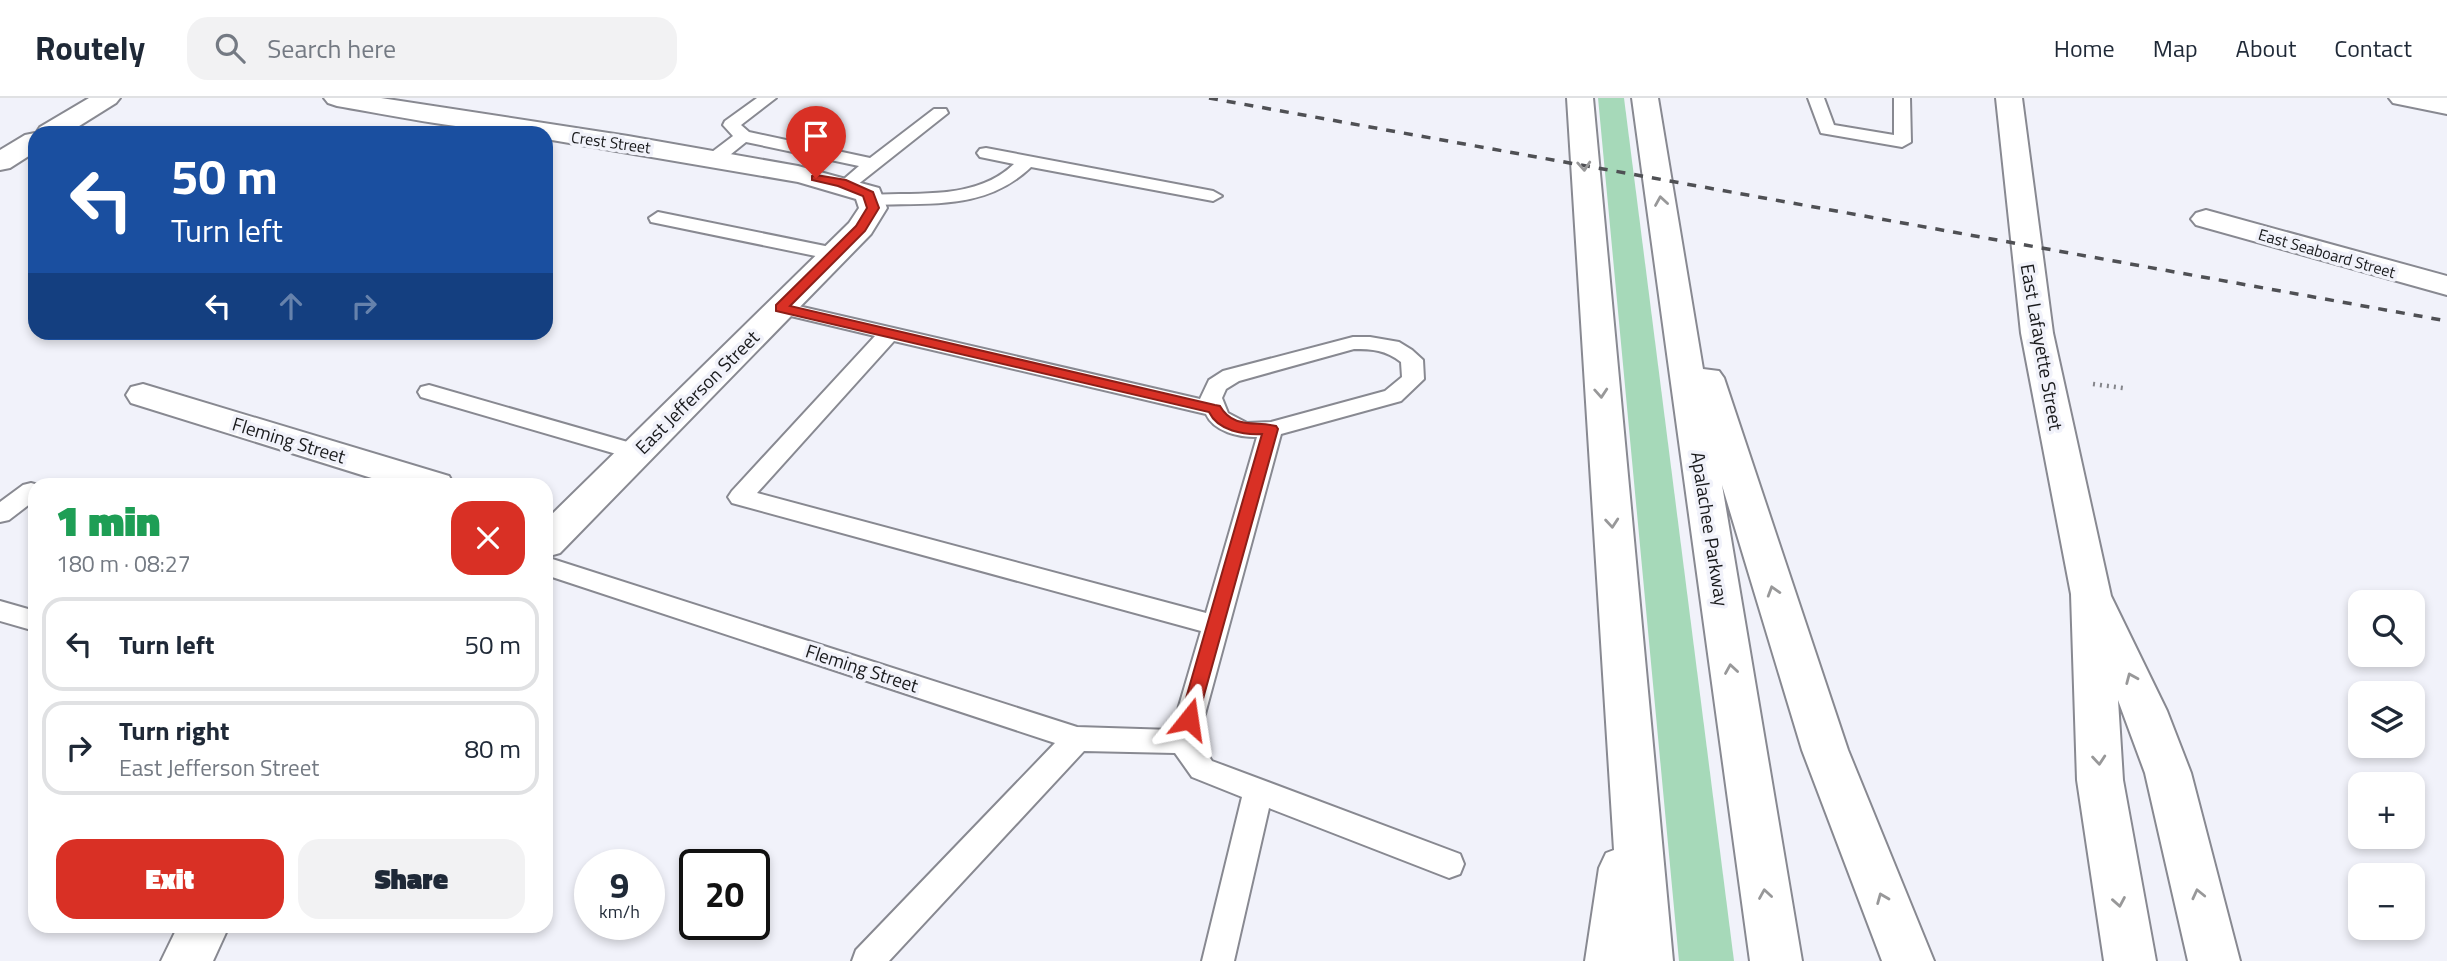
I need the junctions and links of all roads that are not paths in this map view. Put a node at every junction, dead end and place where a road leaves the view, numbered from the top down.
1 (107, 98) edge
2 (337, 98) edge
3 (768, 98) edge
4 (1816, 98) edge
5 (1902, 98) edge
6 (2009, 98) edge
7 (2402, 98) edge
8 (1579, 104) edge
9 (1647, 105) edge
10 (2447, 106) edge
11 (940, 113) dead end
12 (60, 126) edge
13 (500, 126) edge
14 (553, 134) edge
15 (743, 136) junction
16 (28, 145) edge
17 (986, 153) dead end
18 (714, 159) junction
19 (1027, 160) junction
20 (0, 162) edge
21 (873, 164) junction
22 (846, 185) junction
23 (1213, 196) dead end
24 (872, 204) junction
25 (658, 218) dead end
26 (2206, 219) dead end
27 (1669, 253) junction
28 (835, 254) junction
29 (2447, 286) edge
30 (781, 308) junction
31 (889, 333) junction
32 (429, 392) dead end
33 (143, 396) dead end
34 (1215, 409) junction
35 (1271, 429) junction
36 (637, 452) junction
37 (413, 478) edge
38 (28, 493) edge
39 (0, 514) edge
40 (553, 527) edge
41 (553, 568) edge
42 (2091, 594) junction
43 (0, 611) edge
44 (28, 619) edge
45 (1215, 625) junction
46 (1630, 737) junction
47 (1077, 738) junction
48 (1183, 742) junction
49 (1258, 790) junction
50 (1449, 863) dead end
51 (201, 933) edge
52 (187, 961) edge
53 (868, 961) edge
54 (1218, 961) edge
55 (1611, 961) edge
56 (1647, 961) edge
57 (1776, 961) edge
58 (1908, 961) edge
59 (2130, 961) edge
60 (2214, 961) edge

1 - 12 street
2 - 13 street, Crest Street
3 - 15 lane
4 - 5 lane
6 - 42 street, East Lafayette Street
7 - 10 street
8 -> 46 street
27 -> 9 street, Apalachee Parkway
11 - 21 lane
14 - 18 street, Crest Street
15 - 18 lane
15 - 21 lane
16 - 20 street
17 - 19 lane
18 - 22 street, Crest Street
19 - 23 lane
19 - 24 lane
21 - 22 lane
22 - 24 street, Crest Street
24 - 28 street, East Jefferson Street
25 - 28 lane
26 - 29 street, East Seaboard Street
57 -> 27 street, Apalachee Parkway
58 -> 27 street
28 - 30 street, East Jefferson Street
30 - 31 lane
30 - 36 street, East Jefferson Street
31 - 34 lane
31 - 45 lane
32 - 36 lane
33 - 37 street, Fleming Street
34 - 35 lane
34 - 35 lane
35 - 45 lane
36 - 40 street, East Jefferson Street
38 - 39 lane
41 - 47 lane, Fleming Street
42 -> 59 street, East Lafayette Street
60 -> 42 street, East Lafayette Street
43 - 44 lane
45 - 48 lane
46 - 55 street
46 - 56 street
47 - 48 lane, Fleming Street
47 - 53 lane
48 - 49 lane
49 - 50 lane
49 - 54 lane
51 - 52 street

